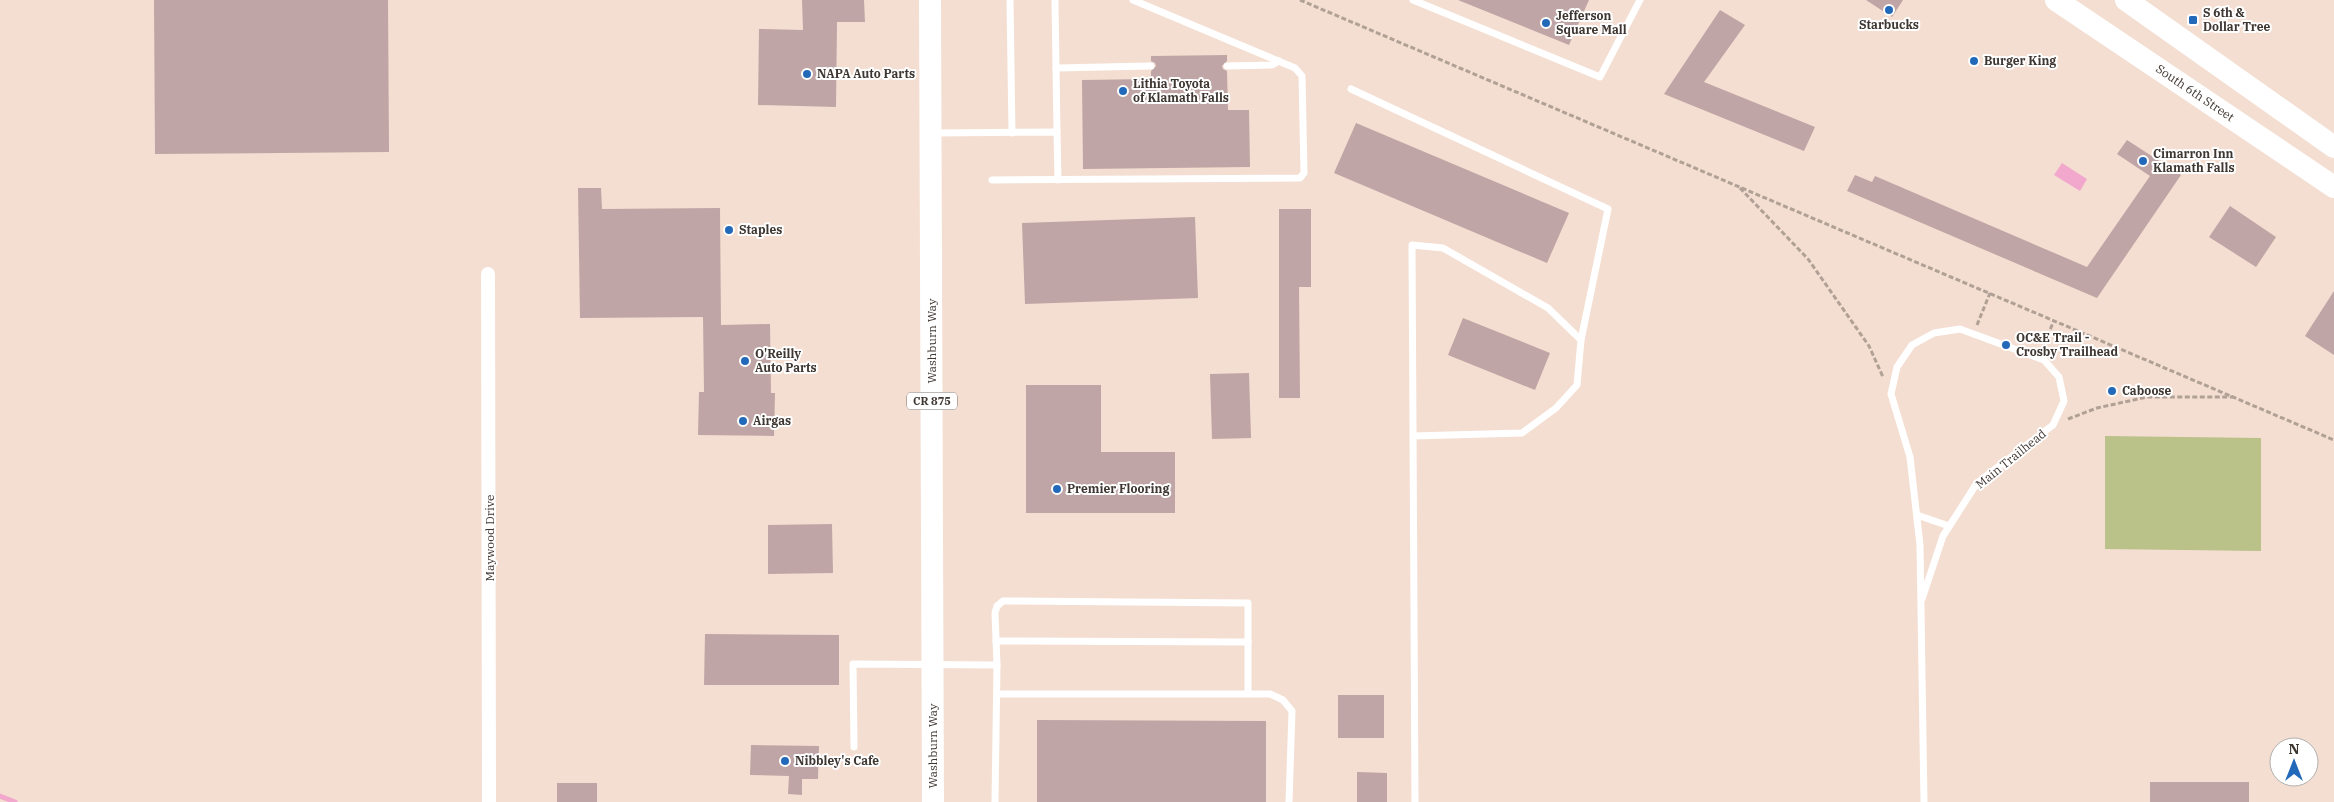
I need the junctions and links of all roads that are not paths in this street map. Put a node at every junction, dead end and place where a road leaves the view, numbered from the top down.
1 (930, 0) edge
2 (1010, 0) edge
3 (1055, 0) edge
4 (1133, 0) edge
5 (1413, 0) edge
6 (1640, 0) edge
7 (2056, 0) edge
8 (2126, 0) edge
9 (1279, 61) junction
10 (1151, 66) dead end
11 (1227, 66) dead end
12 (1056, 68) junction
13 (1351, 89) dead end
14 (1057, 132) junction
15 (931, 133) junction
16 (1012, 133) junction
17 (2334, 147) edge
18 (992, 180) dead end
19 (1058, 180) junction
20 (2334, 187) edge
21 (488, 274) dead end
22 (1581, 340) junction
23 (1414, 436) junction
24 (1917, 515) junction
25 (1949, 526) junction
26 (1922, 599) junction
27 (996, 641) junction
28 (1248, 642) junction
29 (933, 666) junction
30 (997, 666) junction
31 (997, 694) junction
32 (1248, 694) junction
33 (854, 748) dead end
34 (489, 802) edge
35 (933, 802) edge
36 (995, 802) edge
37 (1289, 802) edge
38 (1416, 802) edge
39 (1924, 802) edge

1 - 15 main road, Washburn Way / CR 875
2 - 16 lane
3 - 12 lane
4 - 9 lane
5 - 6 lane
7 - 20 main road, South 6th Street
8 - 17 main road
9 - 11 lane
9 - 19 lane
10 - 12 lane
12 - 14 lane
13 - 22 lane
14 - 16 lane
14 - 19 lane
15 - 16 lane
15 - 29 main road, Washburn Way / CR 875
18 - 19 lane
21 - 34 street, Maywood Drive
22 - 23 lane
22 - 23 lane
23 - 38 lane
24 - 25 lane
24 - 25 lane, Main Trailhead
24 - 26 lane, Main Trailhead
25 - 26 lane, Main Trailhead
26 - 39 lane, Main Trailhead
27 - 28 lane
27 - 28 lane
27 - 30 lane
28 - 32 lane
29 - 30 lane
29 - 33 lane
29 - 35 main road, Washburn Way / CR 875
30 - 31 lane
31 - 32 lane
31 - 36 lane
32 - 37 lane

